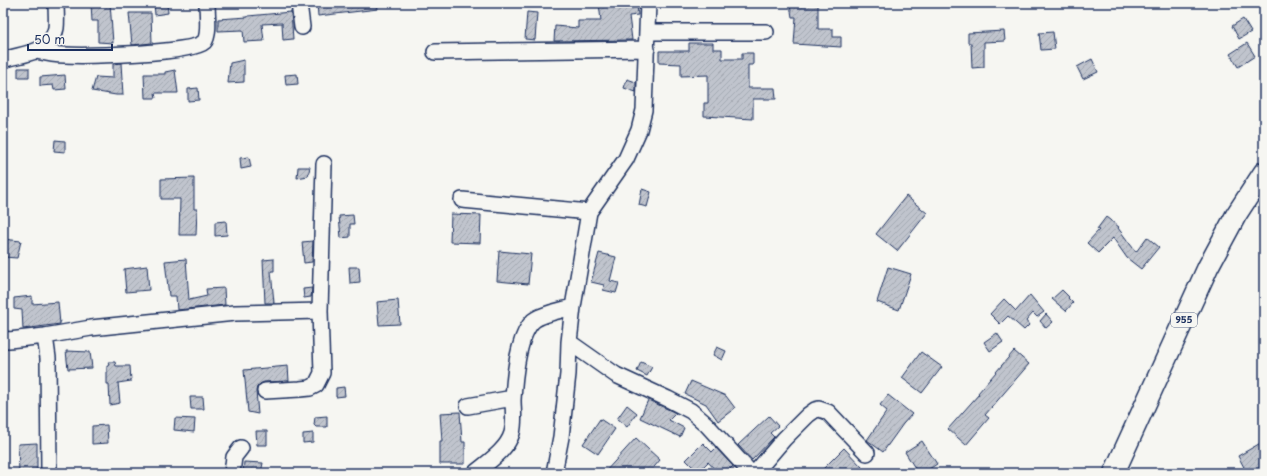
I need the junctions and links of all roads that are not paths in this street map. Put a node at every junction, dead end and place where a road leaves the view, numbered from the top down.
1 (56, 3) edge
2 (207, 3) edge
3 (300, 3) edge
4 (648, 3) edge
5 (302, 27) dead end
6 (648, 32) junction
7 (766, 32) dead end
8 (647, 49) junction
9 (36, 51) junction
10 (435, 52) dead end
11 (3, 60) edge
12 (324, 164) dead end
13 (1264, 172) edge
14 (462, 200) dead end
15 (589, 212) junction
16 (573, 307) junction
17 (320, 310) junction
18 (45, 336) junction
19 (3, 339) edge
20 (569, 342) junction
21 (265, 391) dead end
22 (513, 398) junction
23 (468, 406) dead end
24 (241, 448) dead end
25 (867, 453) dead end
26 (49, 473) edge
27 (232, 473) edge
28 (475, 473) edge
29 (554, 473) edge
30 (751, 473) edge
31 (755, 473) edge
32 (1114, 473) edge

1 - 9 street
2 - 9 street
3 - 5 street
4 - 6 street
6 - 7 street
6 - 8 street
8 - 10 street
8 - 15 street
9 - 11 street
12 - 17 street
13 - 32 main road, 955
14 - 15 street
15 - 16 street
16 - 20 street
16 - 22 street
17 - 18 street
17 - 21 street
18 - 19 street
18 - 26 street
20 - 29 street
20 - 30 street
22 - 23 street
22 - 28 street
24 - 27 street
25 - 31 street

